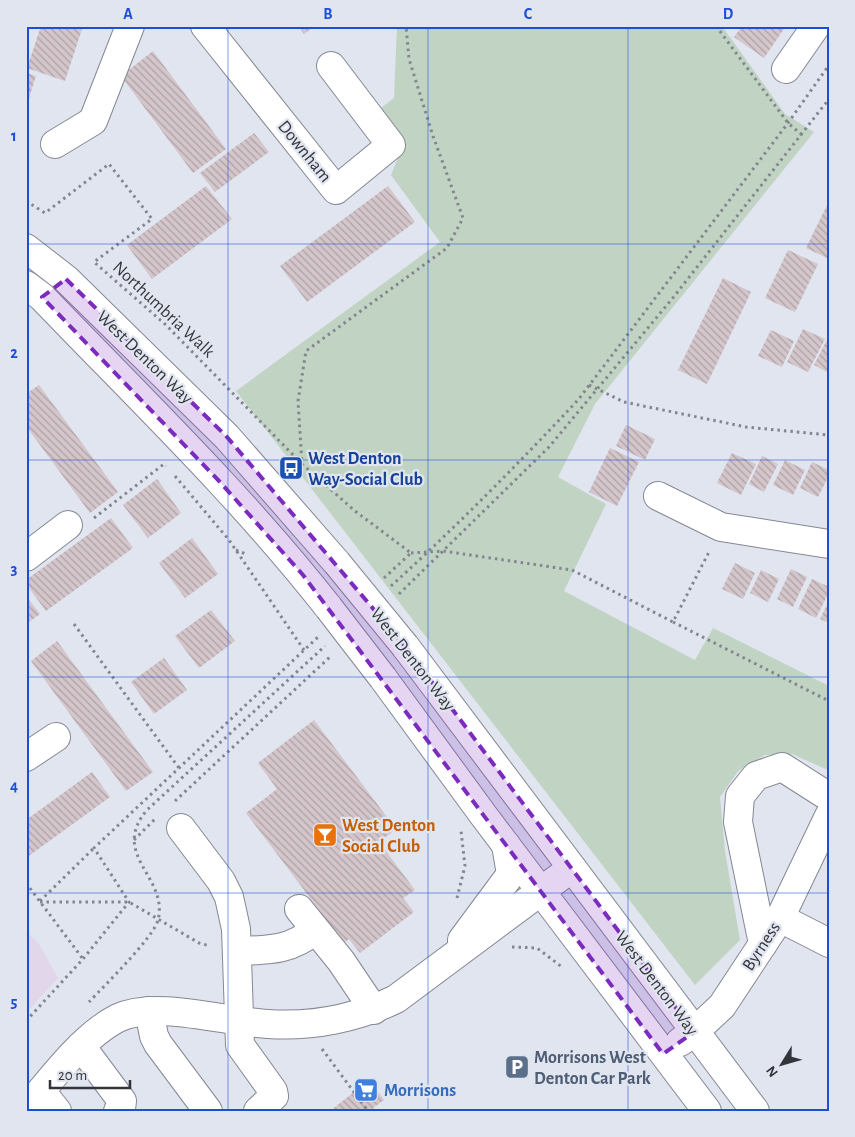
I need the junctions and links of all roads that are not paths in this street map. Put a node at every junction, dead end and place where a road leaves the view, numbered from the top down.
1 (130, 26) edge
2 (205, 26) edge
3 (816, 26) edge
4 (332, 66) dead end
5 (786, 69) dead end
6 (55, 144) dead end
7 (26, 248) edge
8 (66, 279) junction
9 (31, 297) edge
10 (658, 496) dead end
11 (68, 525) road end
12 (829, 544) edge
13 (26, 557) edge
14 (56, 737) dead end
15 (26, 757) edge
16 (829, 797) edge
17 (171, 816) road end
18 (829, 816) edge
19 (505, 844) junction
20 (572, 868) junction
21 (541, 892) junction
22 (299, 909) dead end
23 (780, 918) junction
24 (316, 930) junction
25 (829, 943) edge
26 (762, 944) junction
27 (237, 951) junction
28 (443, 965) junction
29 (374, 1010) junction
30 (149, 1011) junction
31 (239, 1021) junction
32 (694, 1032) junction
33 (81, 1046) junction
34 (664, 1054) junction
35 (42, 1103) edge
36 (118, 1111) edge
37 (208, 1111) edge
38 (258, 1111) edge
39 (707, 1111) edge
40 (754, 1111) edge

1 - 6 street
2 - 4 street, Downham
3 - 5 street
7 - 8 street, West Denton Way
8 - 9 street
8 - 20 street, West Denton Way, bridge
9 - 19 street, West Denton Way, bridge
10 - 12 street
11 - 13 street
14 - 15 street
16 - 26 street
17 - 27 street
18 - 23 street, Byrness
19 - 21 street, West Denton Way
19 - 28 street
20 - 21 street
20 - 32 street, West Denton Way
21 - 28 street
21 - 34 street, West Denton Way
22 - 24 street
23 - 25 street
23 - 26 street, Byrness
24 - 27 street
24 - 29 street
26 - 32 street, Byrness
27 - 31 street
28 - 29 street
29 - 31 street
30 - 31 street
30 - 33 street
30 - 37 street
31 - 38 street
32 - 34 street, Byrness
32 - 40 street, West Denton Way
33 - 35 street
33 - 36 street
34 - 39 street, West Denton Way

